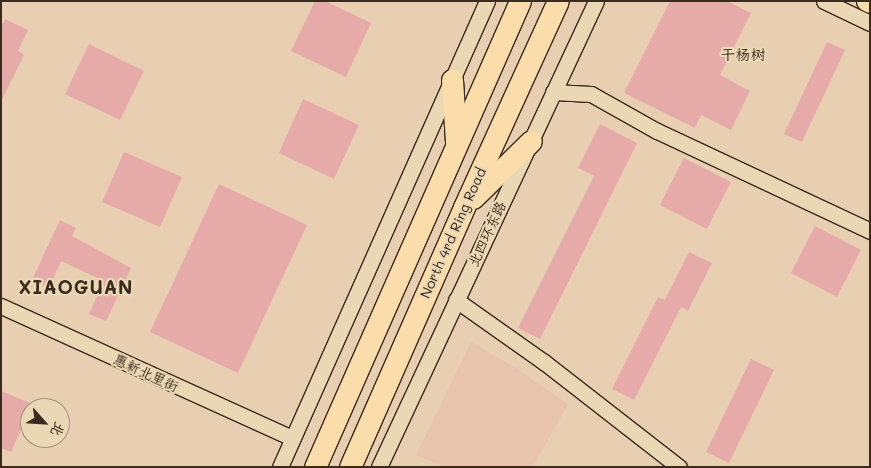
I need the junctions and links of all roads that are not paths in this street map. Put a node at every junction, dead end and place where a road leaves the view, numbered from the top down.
1 (487, 1) edge
2 (520, 1) edge
3 (558, 1) edge
4 (596, 1) edge
5 (824, 1) edge
6 (866, 1) edge
7 (870, 3) edge
8 (870, 23) edge
9 (452, 80) junction
10 (552, 92) junction
11 (531, 141) junction
12 (456, 146) junction
13 (464, 207) junction
14 (870, 231) edge
15 (456, 300) junction
16 (1, 306) edge
17 (292, 438) junction
18 (383, 465) edge
19 (280, 467) edge
20 (315, 467) edge
21 (350, 467) edge
22 (679, 467) edge

1 - 9 street
2 - 12 highway
3 - 13 highway, North 4rd Ring Road
4 - 10 street, 北四环东路
5 - 8 street
6 - 7 main road
9 - 12 highway
9 - 17 street
10 - 11 street, 北四环东路
10 - 14 street
11 - 13 highway
11 - 15 street, 北四环东路
12 - 20 highway
13 - 21 highway, North 4rd Ring Road
15 - 18 street, 北四环东路
15 - 22 street
16 - 17 street, 惠新北里街
17 - 19 street

